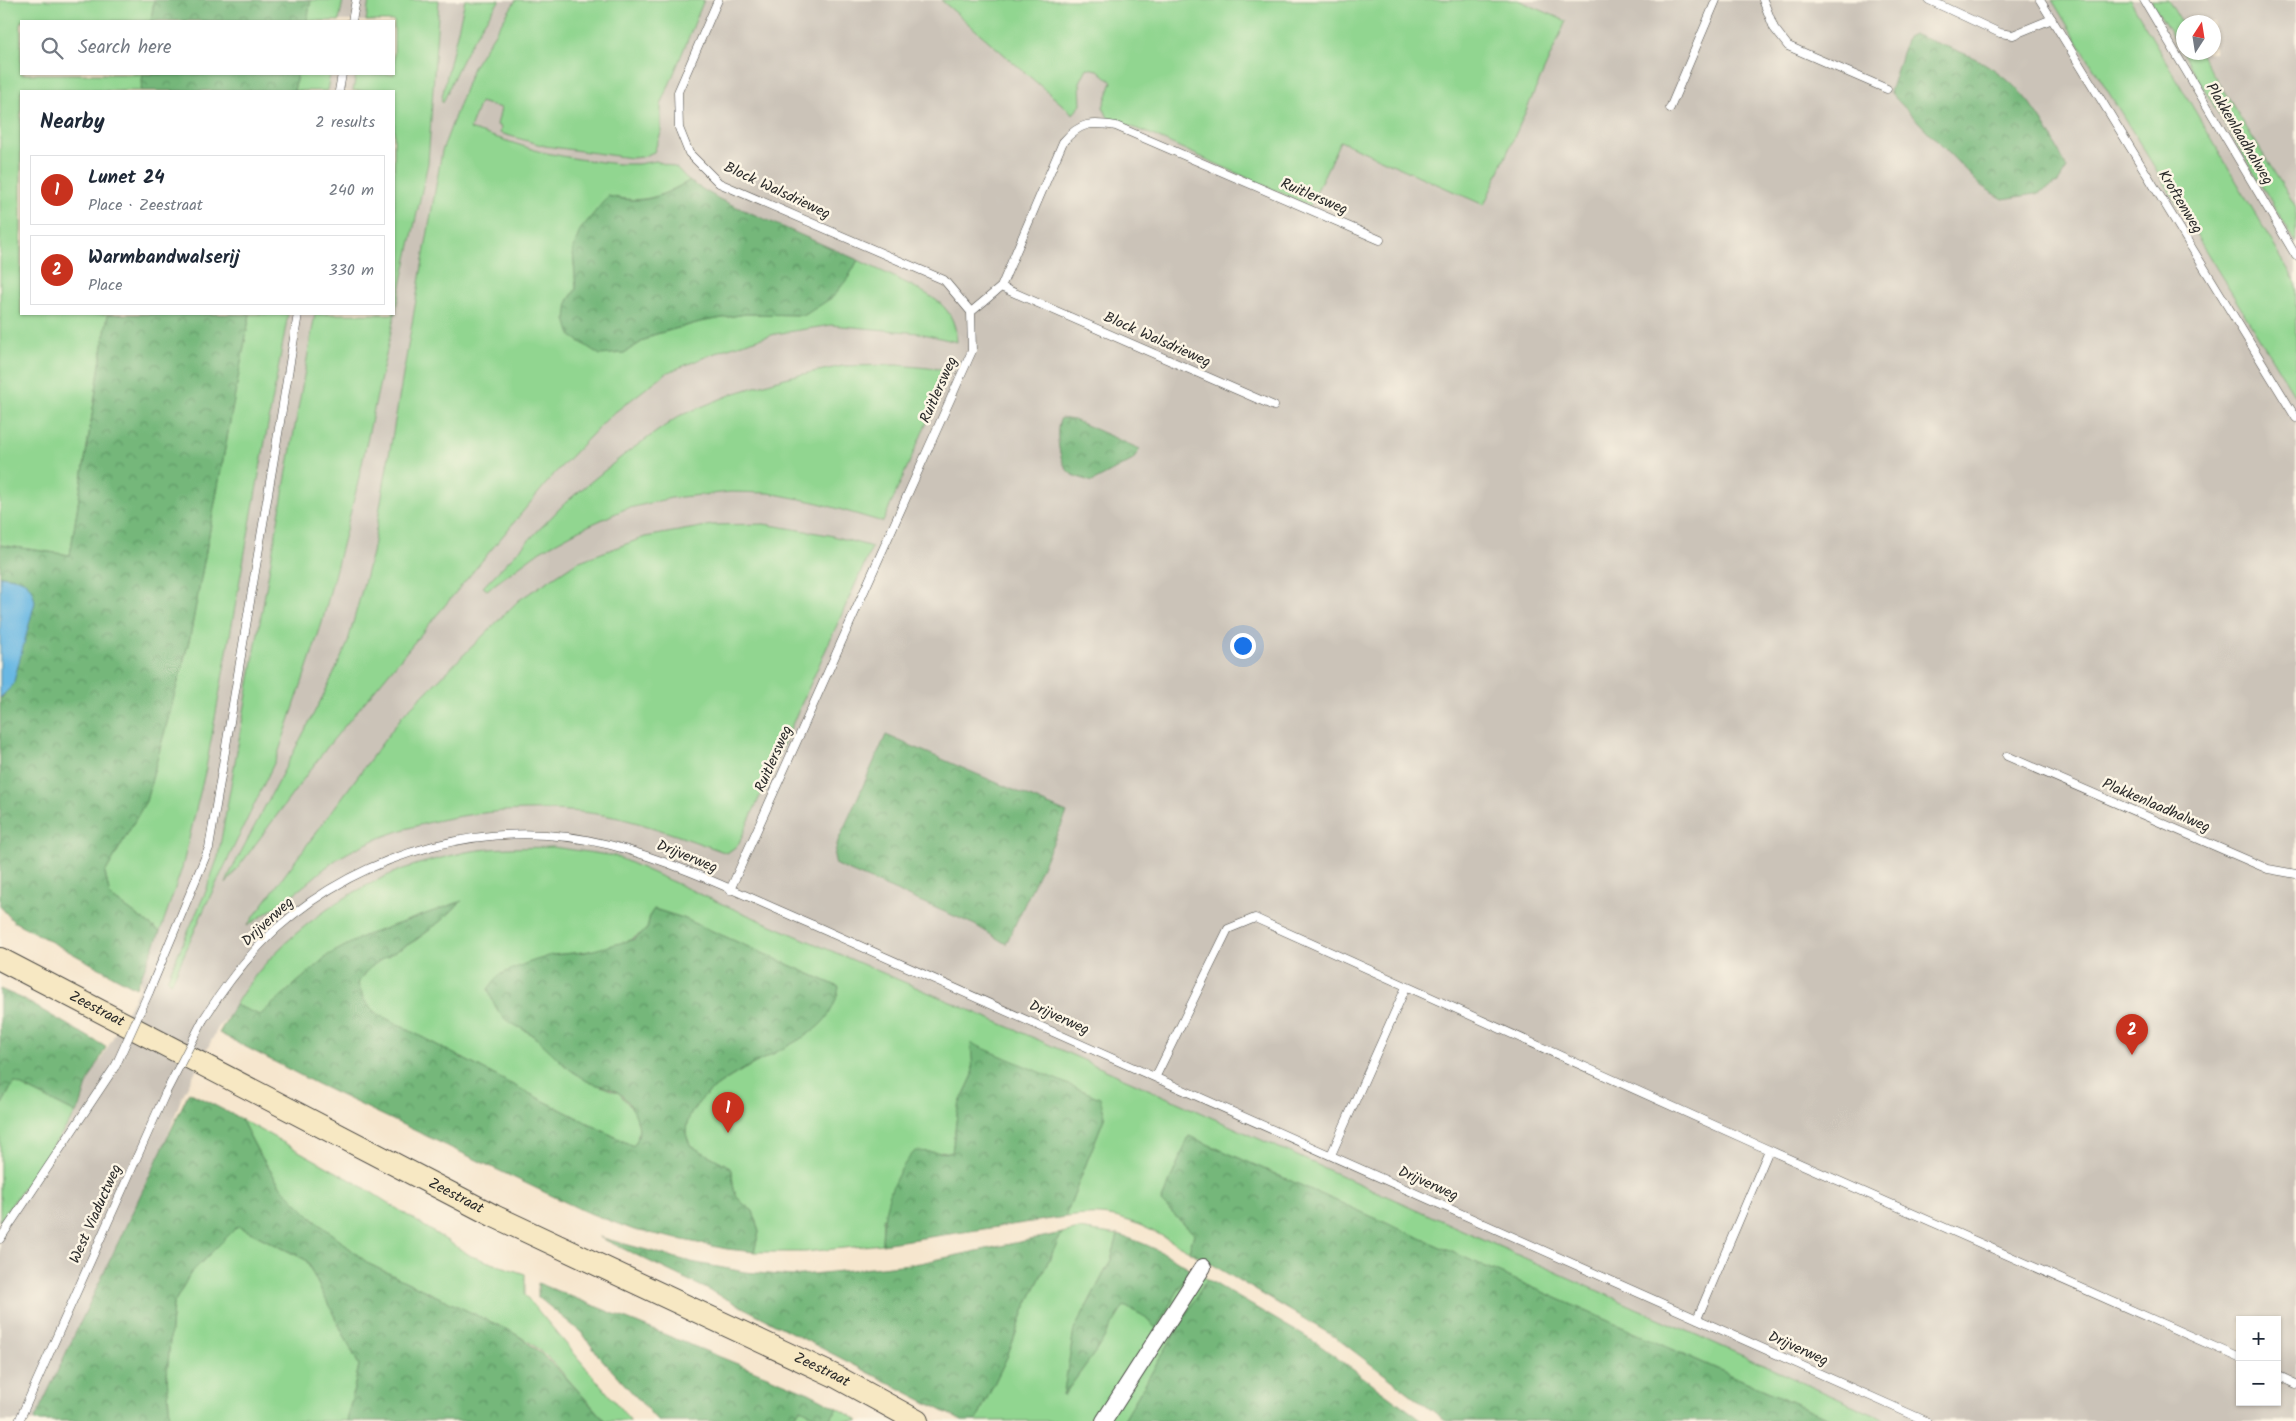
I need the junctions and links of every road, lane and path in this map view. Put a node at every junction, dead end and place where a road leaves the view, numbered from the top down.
1 (356, 0) edge
2 (718, 0) edge
3 (1716, 0) edge
4 (1763, 0) edge
5 (1929, 0) edge
6 (2040, 0) edge
7 (2144, 0) edge
8 (2052, 19) junction
9 (352, 20) edge
10 (342, 75) edge
11 (1887, 89) dead end
12 (338, 90) edge
13 (1670, 108) dead end
14 (1380, 240) dead end
15 (2296, 256) edge
16 (1001, 287) junction
17 (971, 312) junction
18 (298, 315) edge
19 (1274, 406) dead end
20 (2296, 418) edge
21 (2007, 756) dead end
22 (2296, 874) edge
23 (730, 890) junction
24 (0, 959) edge
25 (1406, 987) junction
26 (203, 1020) joint
27 (1156, 1076) junction
28 (1769, 1150) junction
29 (1331, 1155) junction
30 (0, 1239) edge
31 (1204, 1267) dead end
32 (1697, 1319) junction
33 (2236, 1356) edge
34 (2281, 1377) edge
35 (2296, 1384) edge
36 (19, 1421) edge
37 (917, 1421) edge
38 (1104, 1421) edge
39 (1926, 1421) edge

1 - 9 lane
2 - 17 lane, Block Walsdrieweg
3 - 13 lane
4 - 11 lane
5 - 8 lane
6 - 8 lane, Kroftenweg
7 - 15 lane, Plakkenlaadhalweg
8 - 20 lane, Kroftenweg
10 - 12 lane
14 - 16 lane, Ruitlersweg
16 - 17 lane, Ruitlersweg
16 - 19 lane, Block Walsdrieweg
17 - 23 lane, Ruitlersweg
18 - 30 lane, bridge
21 - 22 lane, Plakkenlaadhalweg
23 - 26 lane, Drijverweg
23 - 27 lane, Drijverweg
24 - 37 main road, Zeestraat
25 - 27 lane
25 - 28 lane
25 - 29 lane
26 - 36 lane, West Viaductweg, bridge
27 - 29 lane, Drijverweg
28 - 32 lane
28 - 33 lane
29 - 32 lane, Drijverweg
31 - 38 street
32 - 39 lane, Drijverweg
34 - 35 lane

